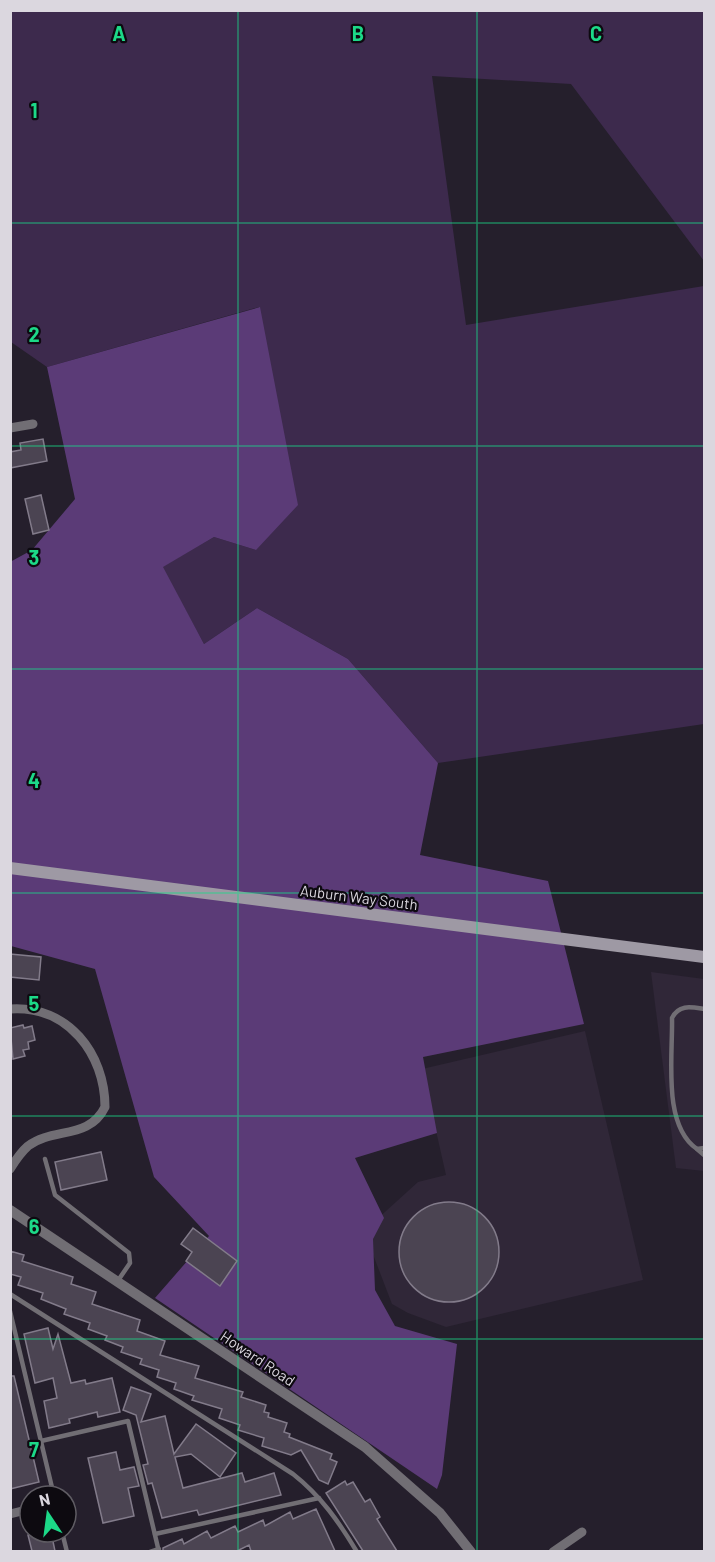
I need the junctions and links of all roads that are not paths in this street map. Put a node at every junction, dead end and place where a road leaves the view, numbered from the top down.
1 (33, 424) dead end
2 (10, 428) edge
3 (10, 868) edge
4 (705, 957) edge
5 (10, 1009) edge
6 (705, 1009) edge
7 (705, 1148) edge
8 (697, 1149) junction
9 (705, 1155) edge
10 (45, 1159) dead end
11 (10, 1169) edge
12 (10, 1210) edge
13 (117, 1282) junction
14 (10, 1294) edge
15 (10, 1311) edge
16 (41, 1442) junction
17 (51, 1484) edge
18 (319, 1498) junction
19 (582, 1532) dead end
20 (155, 1534) junction
21 (159, 1550) edge
22 (150, 1551) edge
23 (357, 1551) edge
24 (471, 1551) edge
25 (554, 1551) edge

1 - 2 street
3 - 4 main road, Auburn Way South
5 - 11 street
6 - 8 lane
7 - 8 lane
8 - 9 lane
10 - 13 lane
12 - 13 street, Howard Road
13 - 24 street, Howard Road
14 - 18 lane
15 - 16 lane
16 - 17 lane
16 - 20 lane
18 - 20 lane
18 - 23 lane
19 - 25 street
20 - 21 lane
21 - 22 lane

